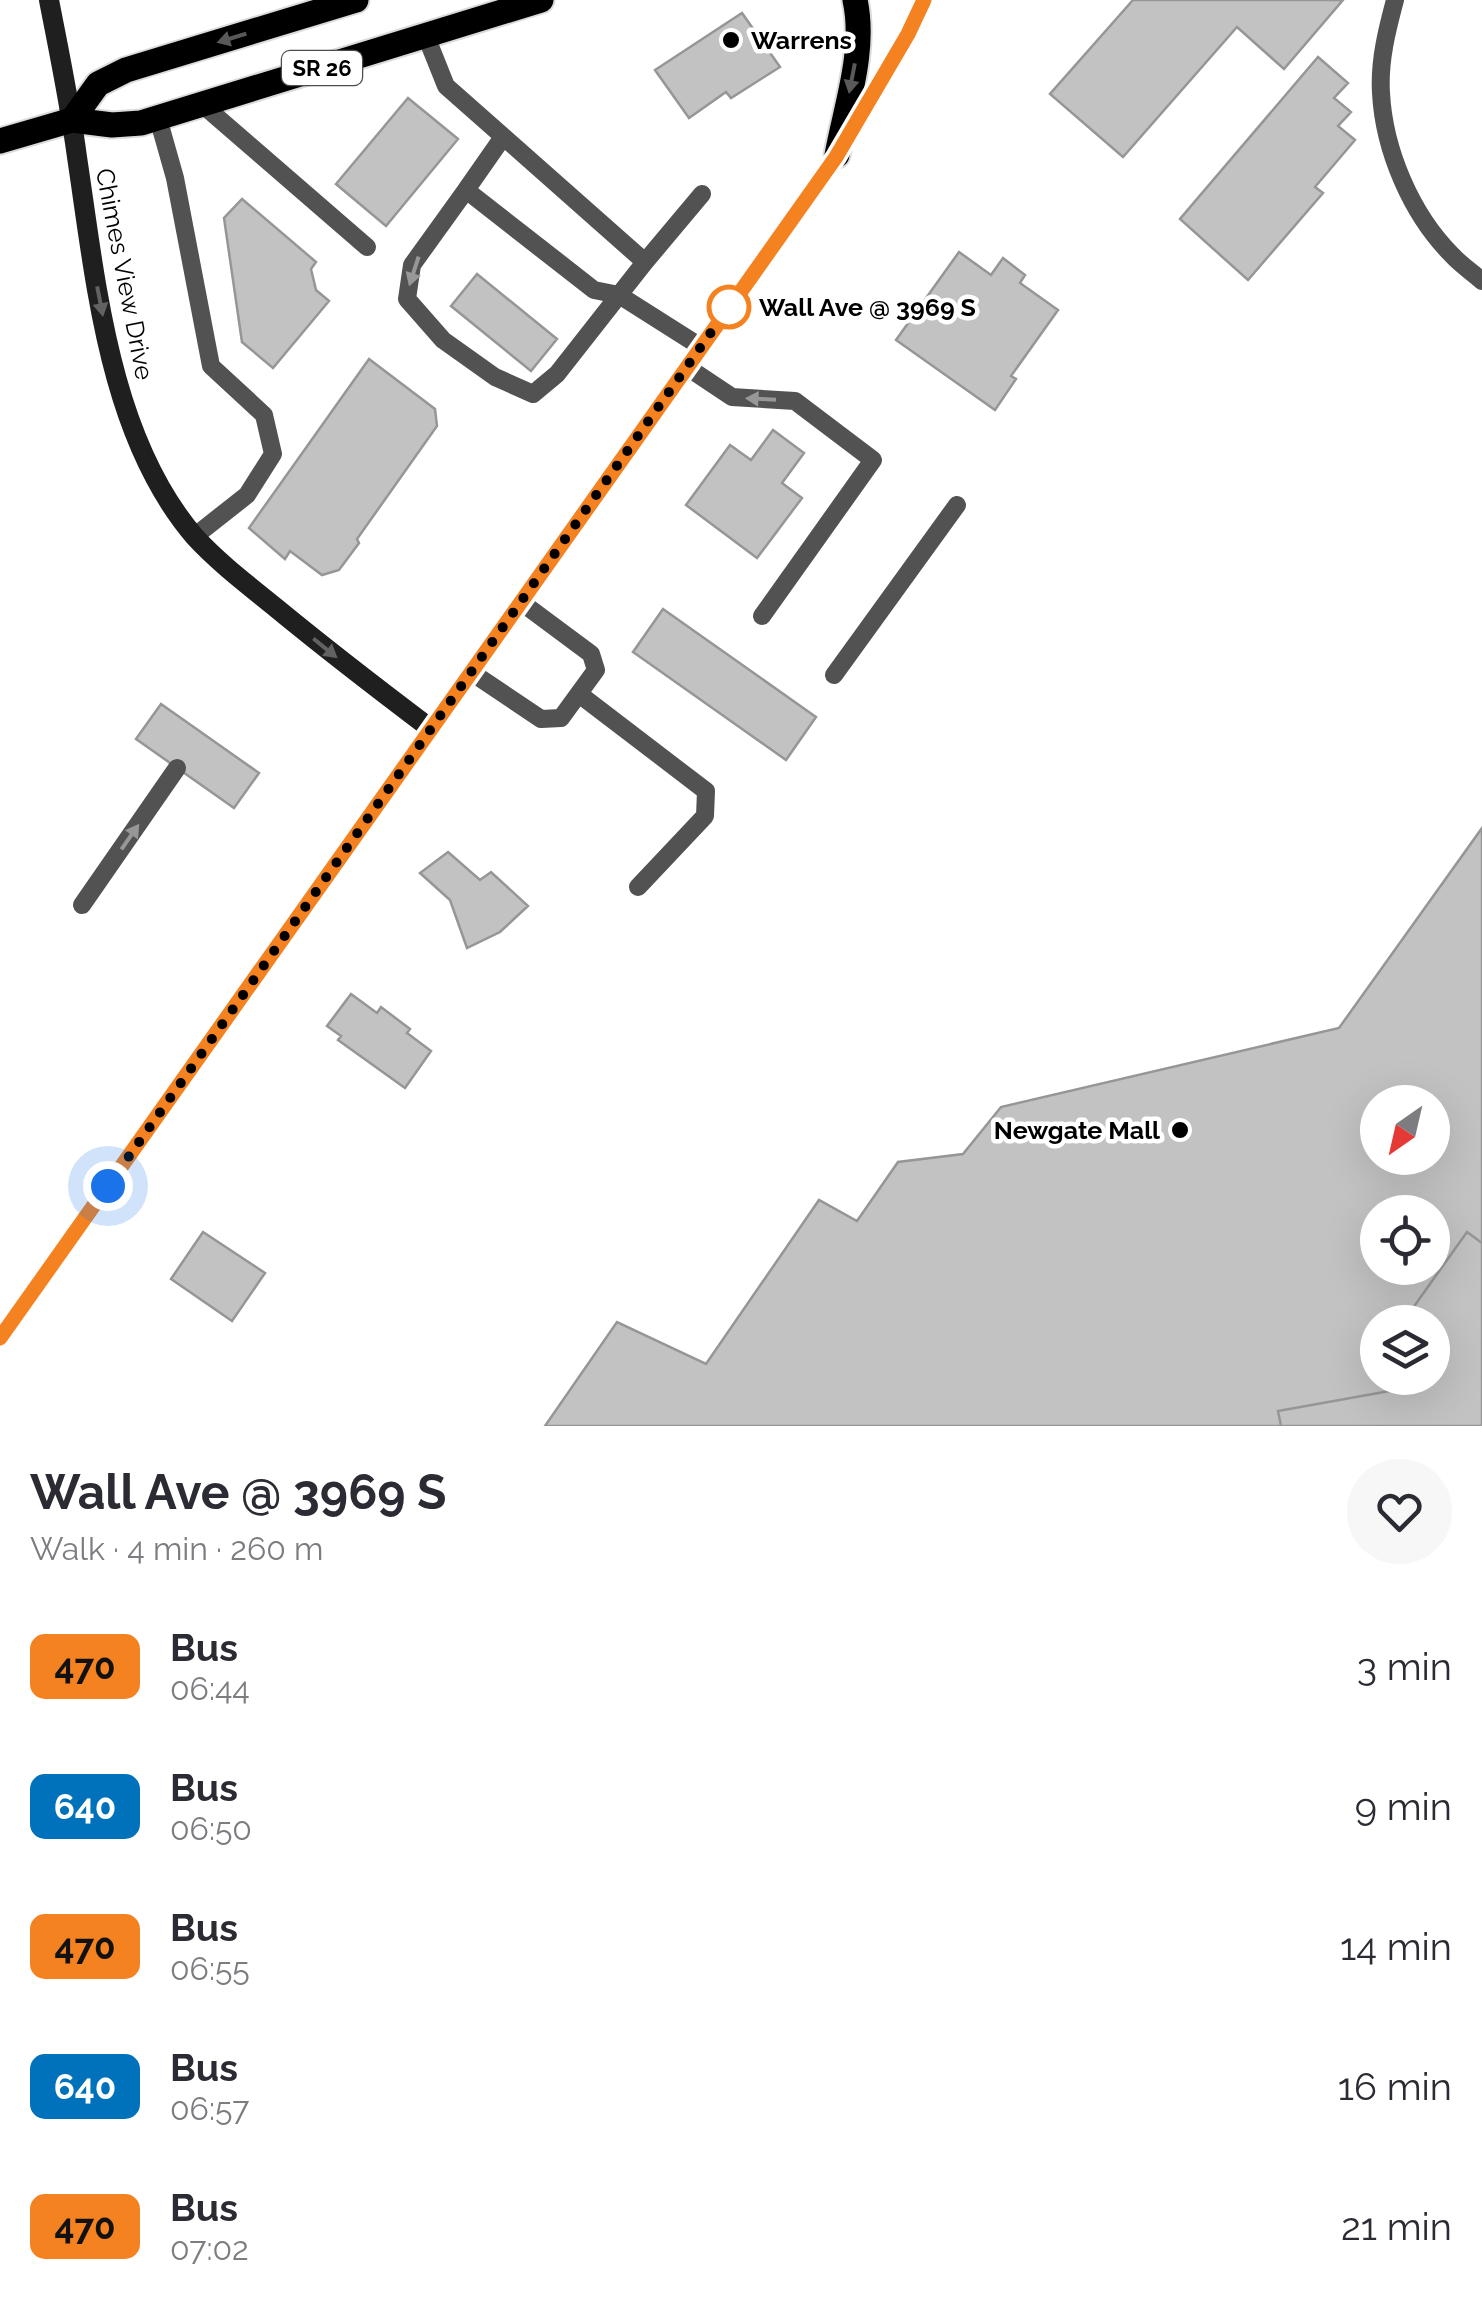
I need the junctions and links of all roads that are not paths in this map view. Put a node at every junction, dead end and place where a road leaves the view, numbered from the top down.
1 (48, 0) edge
2 (356, 0) edge
3 (541, 0) edge
4 (854, 0) edge
5 (924, 0) edge
6 (1395, 0) edge
7 (426, 36) junction
8 (202, 105) junction
9 (158, 118) junction
10 (72, 120) junction
11 (503, 137) junction
12 (0, 141) edge
13 (836, 155) junction
14 (466, 190) junction
15 (702, 194) dead end
16 (367, 246) dead end
17 (645, 262) junction
18 (1482, 280) edge
19 (619, 296) junction
20 (702, 347) junction
21 (687, 367) junction
22 (956, 505) dead end
23 (195, 536) junction
24 (521, 602) junction
25 (762, 616) dead end
26 (471, 672) junction
27 (834, 674) dead end
28 (579, 694) junction
29 (431, 729) junction
30 (177, 768) dead end
31 (638, 887) dead end
32 (82, 905) dead end
33 (0, 1338) edge

1 - 10 main road, Chimes View Drive
2 -> 10 main road, SR 26
3 - 7 main road, SR 26
4 -> 13 main road
5 - 13 main road
6 - 18 lane
7 - 8 main road, SR 26
7 - 11 lane
8 - 9 main road, SR 26
8 - 16 lane
9 - 10 main road, SR 26
9 - 23 lane
10 - 12 main road, SR 26
10 -> 23 main road, Chimes View Drive
11 - 14 lane
11 - 17 lane
13 - 20 main road
14 - 19 lane
14 -> 19 lane
15 - 17 lane
17 - 19 lane
19 - 20 lane
20 - 21 main road
21 - 24 main road
25 -> 21 lane
22 - 27 lane
23 -> 29 main road, Chimes View Drive
24 - 26 main road
24 - 28 lane
26 - 28 lane
26 - 29 main road
28 - 31 lane
29 - 33 main road
32 -> 30 lane

